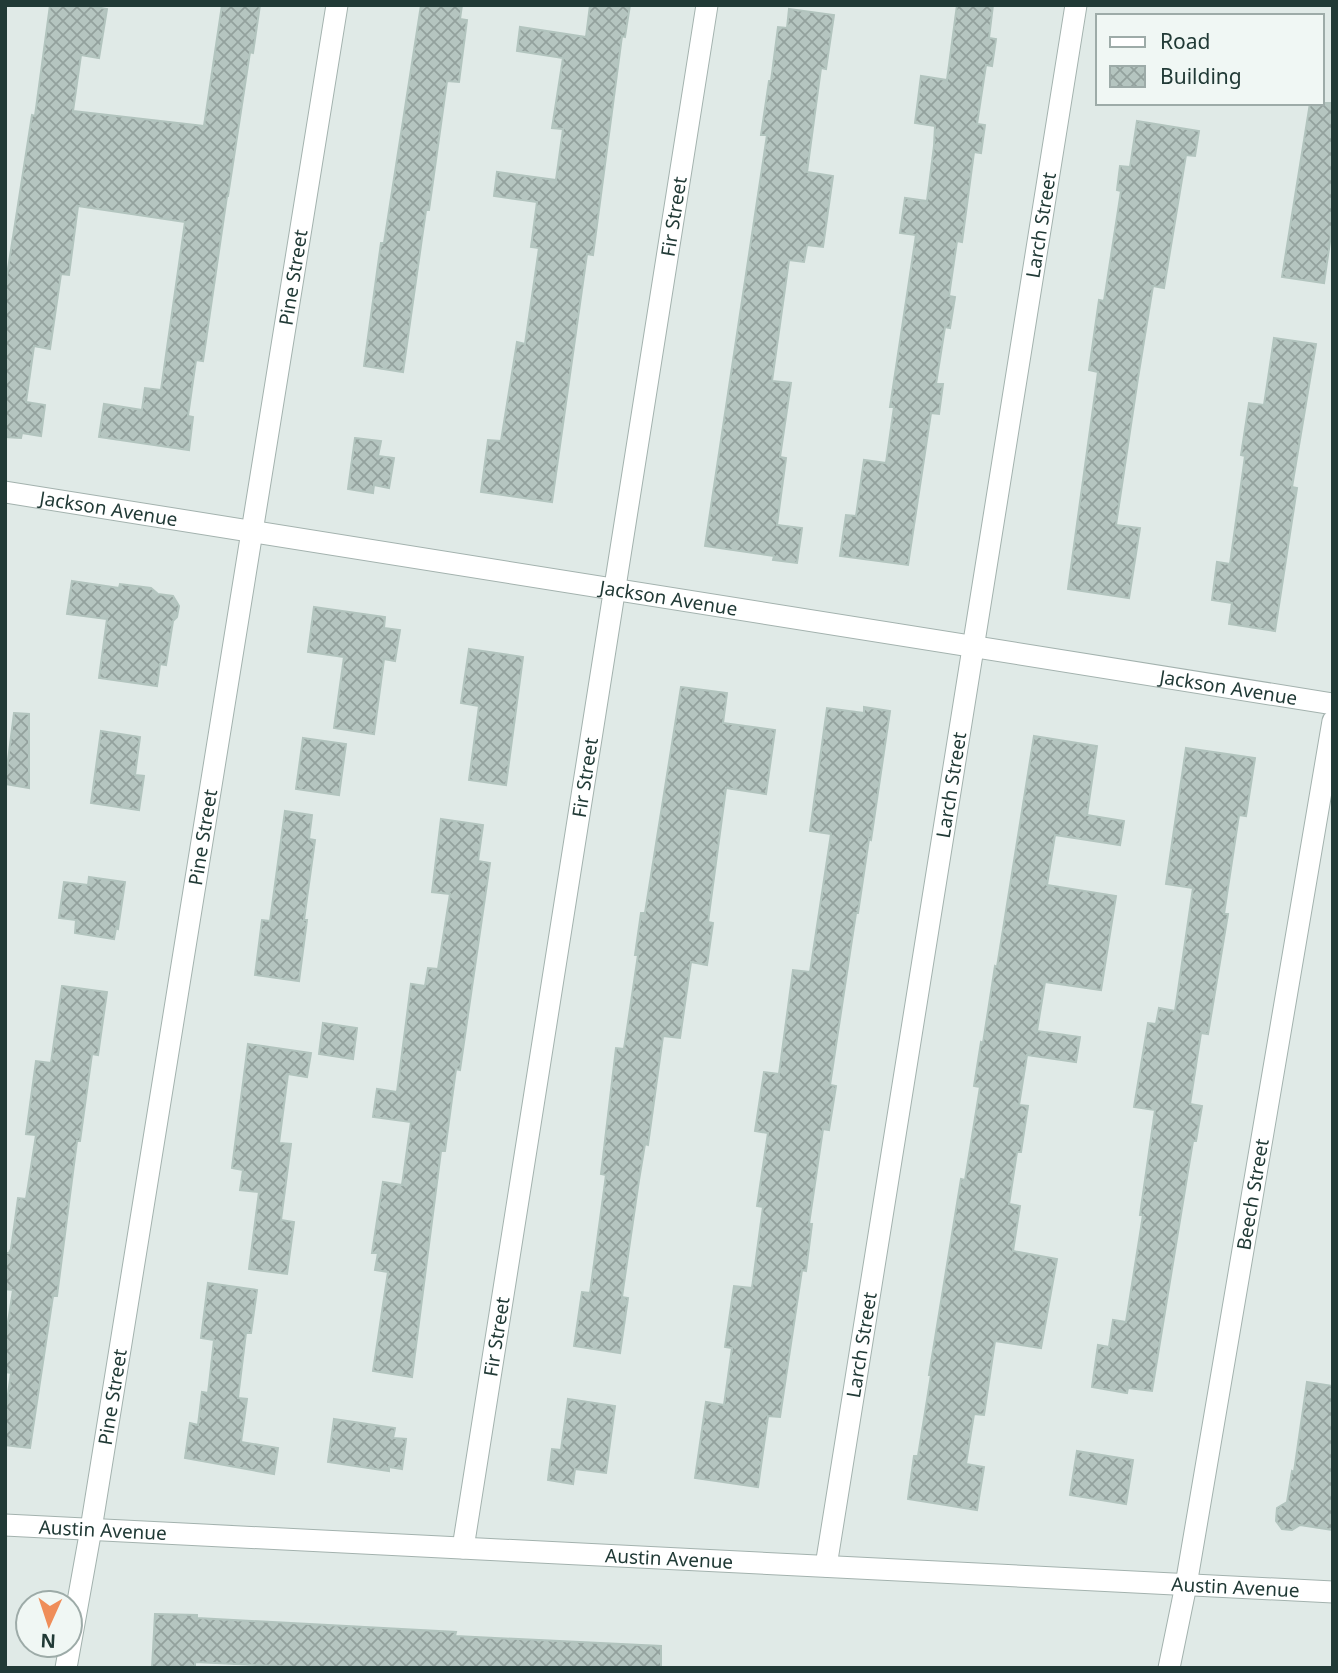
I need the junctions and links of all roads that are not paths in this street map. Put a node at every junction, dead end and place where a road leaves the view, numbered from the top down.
1 (337, 5) edge
2 (707, 5) edge
3 (1076, 5) edge
4 (5, 492) edge
5 (253, 532) junction
6 (613, 589) junction
7 (974, 647) junction
8 (1333, 704) edge
9 (1333, 721) edge
10 (5, 1525) edge
11 (91, 1529) junction
12 (463, 1548) junction
13 (826, 1566) junction
14 (1186, 1585) junction
15 (1333, 1592) edge
16 (66, 1668) edge
17 (1169, 1668) edge

1 - 5 street, Pine Street
2 - 6 street, Fir Street
3 - 7 street, Larch Street
4 - 5 street, Jackson Avenue
5 - 6 street, Jackson Avenue
5 - 11 street, Pine Street
6 - 7 street, Jackson Avenue
6 - 12 street, Fir Street
7 - 8 street, Jackson Avenue
7 - 13 street, Larch Street
9 - 14 street, Beech Street
10 - 11 street, Austin Avenue
11 - 12 street, Austin Avenue
11 - 16 street, Pine Street
12 - 13 street, Austin Avenue
13 - 14 street, Austin Avenue
14 - 15 street, Austin Avenue
14 - 17 street, Beech Street

